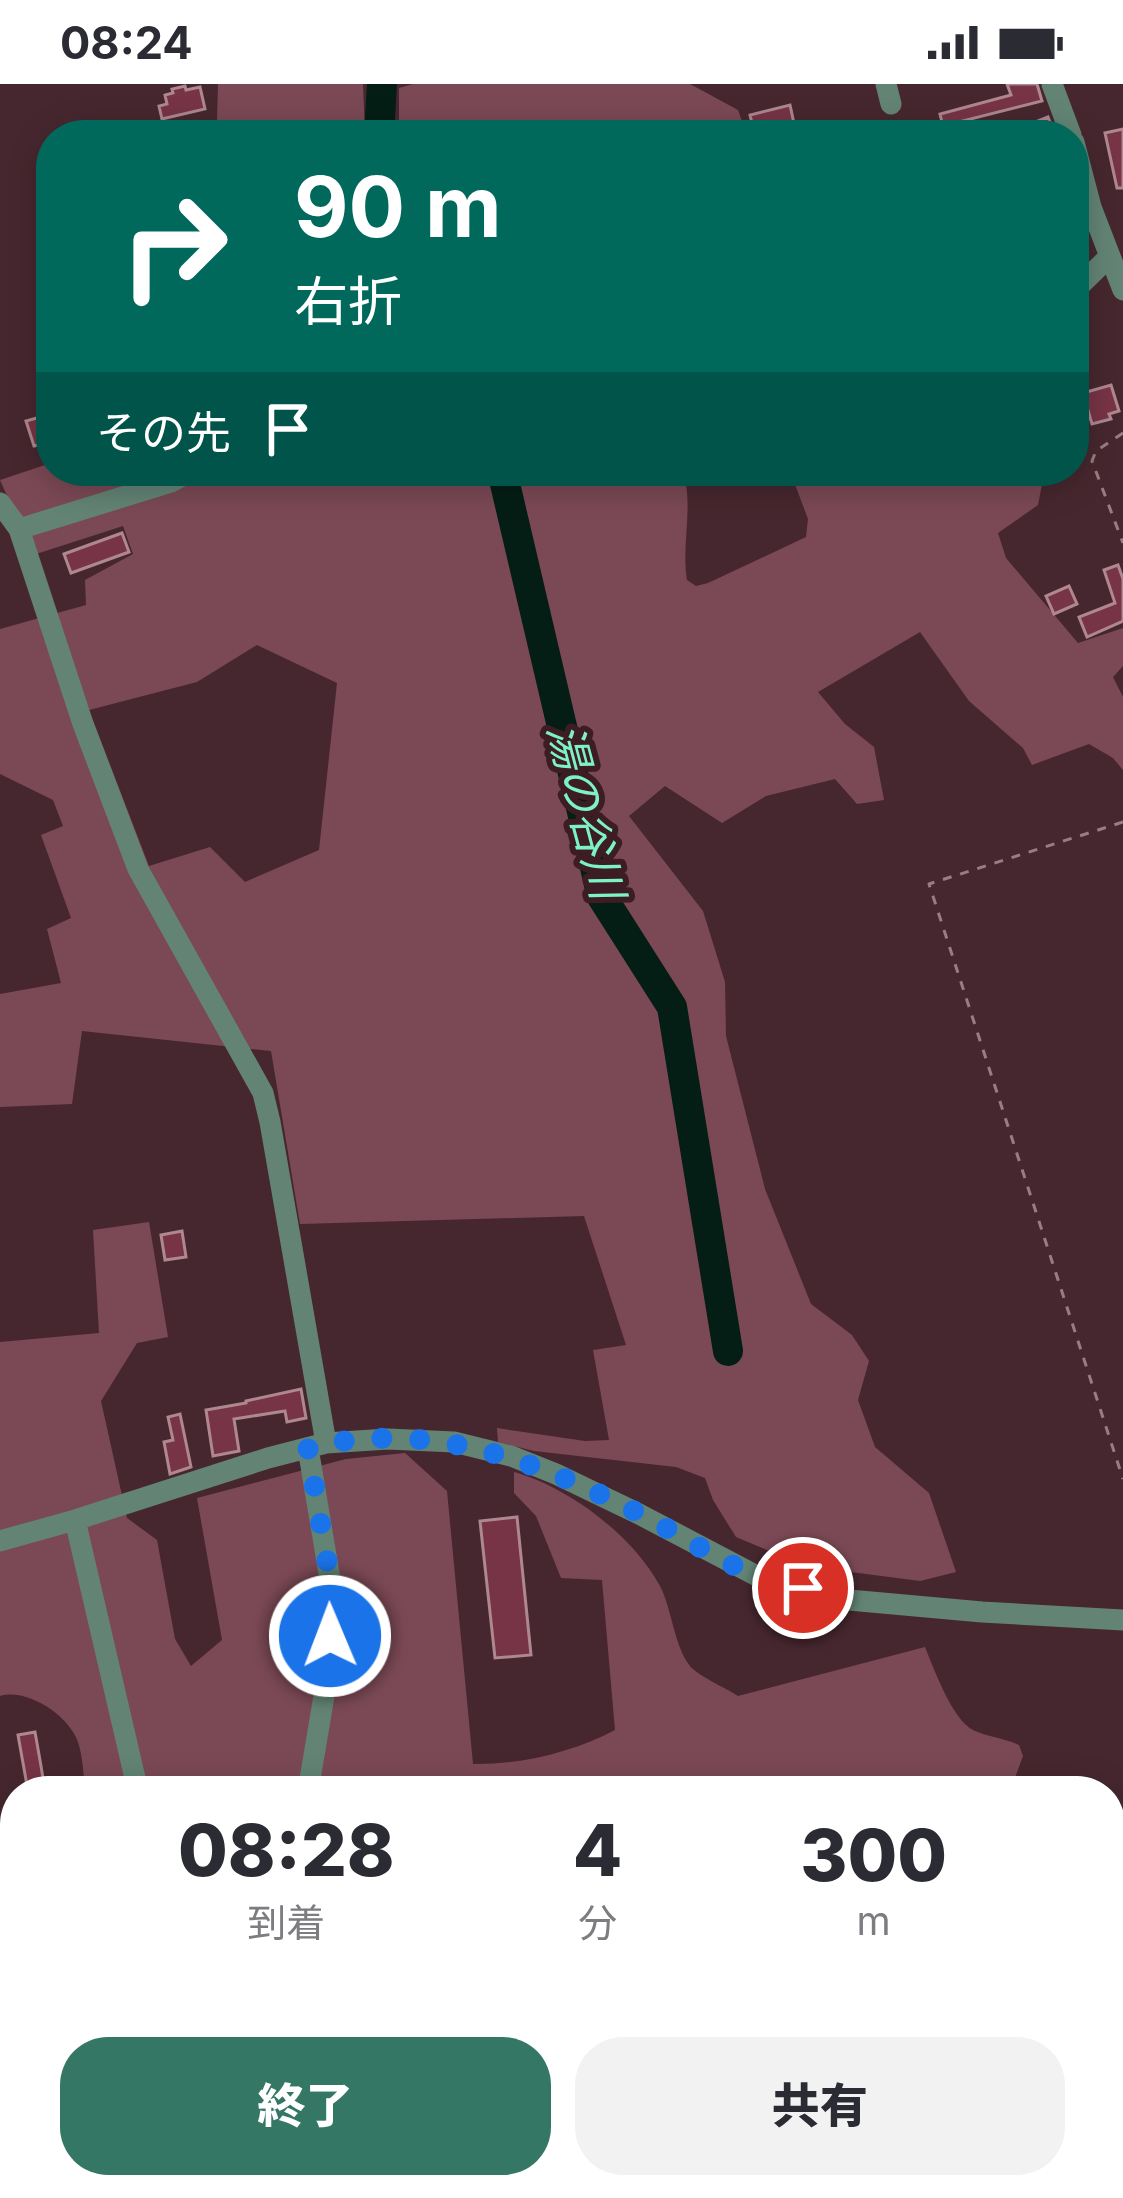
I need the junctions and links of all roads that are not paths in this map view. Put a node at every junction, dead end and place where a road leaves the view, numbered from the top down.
1 (1052, 84) edge
2 (1066, 120) edge
3 (1089, 203) edge
4 (1110, 256) junction
5 (1089, 276) edge
6 (1123, 290) edge
7 (158, 486) edge
8 (1, 507) edge
9 (19, 529) junction
10 (317, 1446) junction
11 (75, 1520) junction
12 (0, 1541) edge
13 (1123, 1620) edge
14 (135, 1776) edge
15 (311, 1776) edge

1 - 2 street
3 - 4 street
4 - 5 street
4 - 6 street
7 - 9 street
8 - 9 street
9 - 10 street
10 - 11 street
10 - 13 street
10 - 15 street
11 - 12 street
11 - 14 street

